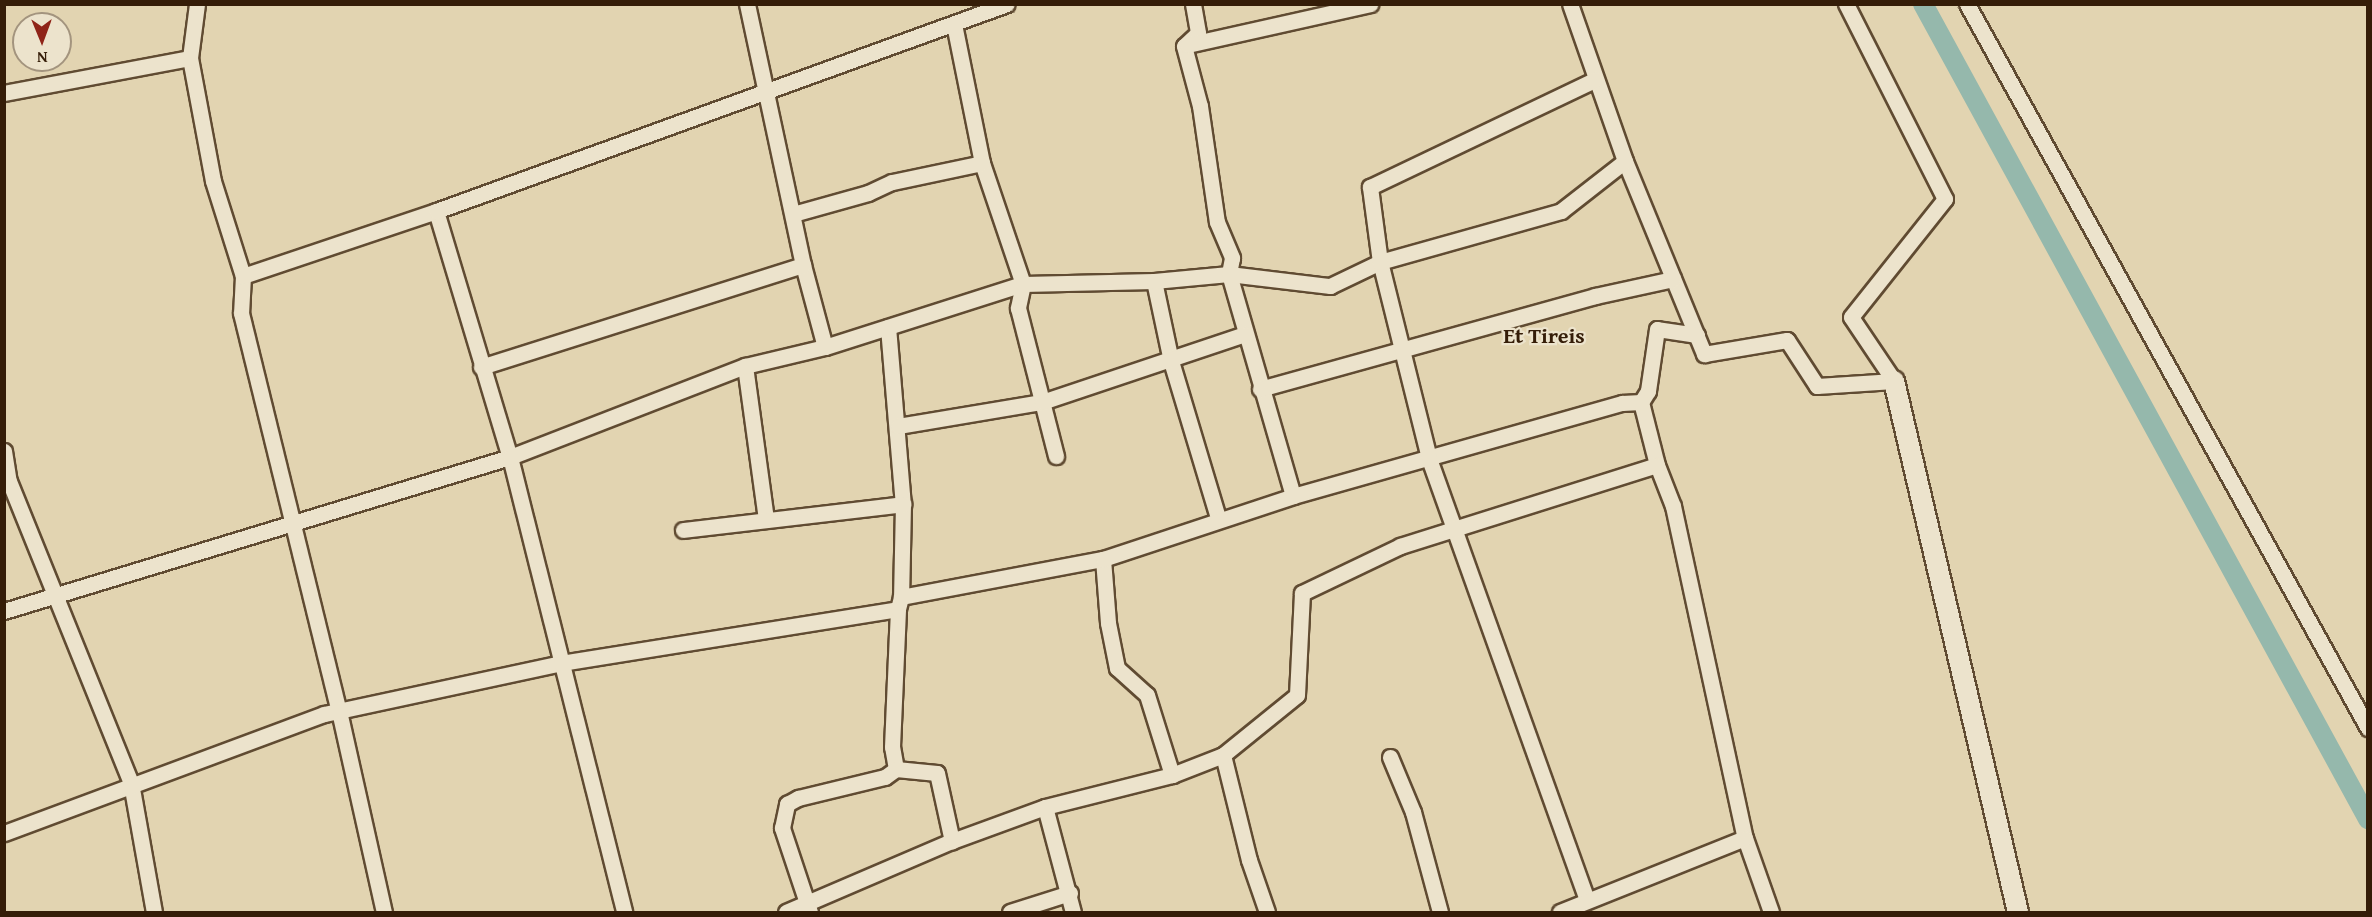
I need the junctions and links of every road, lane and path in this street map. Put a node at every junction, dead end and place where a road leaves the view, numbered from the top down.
1 (197, 4) edge
2 (747, 4) edge
3 (1007, 4) edge
4 (1193, 4) edge
5 (1370, 4) edge
6 (1570, 4) edge
7 (1846, 4) edge
8 (1967, 4) edge
9 (954, 24) junction
10 (1184, 46) junction
11 (190, 58) junction
12 (1596, 79) junction
13 (766, 92) junction
14 (4, 93) edge
15 (1625, 161) junction
16 (982, 163) junction
17 (436, 211) junction
18 (793, 214) junction
19 (1380, 262) junction
20 (803, 265) junction
21 (1229, 274) junction
22 (243, 276) junction
23 (1673, 279) junction
24 (1154, 281) junction
25 (1023, 284) junction
26 (888, 327) junction
27 (1245, 334) junction
28 (1697, 335) junction
29 (825, 347) junction
30 (1401, 352) junction
31 (1171, 361) junction
32 (745, 366) junction
33 (481, 367) junction
34 (1894, 381) junction
35 (1260, 389) junction
36 (1042, 402) junction
37 (1641, 402) junction
38 (898, 426) junction
39 (4, 451) edge
40 (1056, 456) dead end
41 (510, 457) junction
42 (1429, 458) junction
43 (1657, 465) junction
44 (1293, 496) junction
45 (903, 504) junction
46 (1218, 518) junction
47 (766, 520) junction
48 (293, 522) junction
49 (683, 530) dead end
50 (1455, 530) junction
51 (1103, 559) junction
52 (54, 593) junction
53 (899, 603) junction
54 (4, 611) edge
55 (561, 663) junction
56 (339, 711) junction
57 (2367, 728) edge
58 (1223, 755) junction
59 (1390, 758) dead end
60 (896, 769) junction
61 (1172, 775) junction
62 (131, 783) junction
63 (1045, 807) junction
64 (4, 832) edge
65 (1745, 838) junction
66 (952, 841) junction
67 (1070, 893) junction
68 (1587, 900) junction
69 (809, 909) edge
70 (154, 912) edge
71 (384, 912) edge
72 (624, 912) edge
73 (786, 912) edge
74 (1011, 912) edge
75 (1073, 912) edge
76 (1267, 912) edge
77 (1440, 912) edge
78 (1560, 912) edge
79 (1771, 912) edge
80 (2018, 912) edge

1 - 11 street
2 - 13 street
3 - 9 street
4 - 10 street
5 - 10 street
6 - 12 street
7 - 34 street
8 - 57 street
9 - 13 street
9 - 16 street
10 - 21 street
11 - 14 street
11 - 22 street
12 - 15 street
12 - 19 street
13 - 17 street
13 - 18 street
15 - 19 street
15 - 23 street
16 - 18 street
16 - 25 street
17 - 22 street
17 - 33 street
18 - 20 street
19 - 21 street
19 - 30 street
20 - 29 street
20 - 33 street
21 - 24 street
21 - 27 street
22 - 48 street
23 - 28 street
23 - 30 street
24 - 25 street
24 - 31 street
25 - 26 street
25 - 36 street
26 - 29 street
26 - 38 street
27 - 31 street
27 - 35 street
28 - 34 street
28 - 37 street
29 - 32 street
30 - 35 street
30 - 42 street
31 - 36 street
31 - 46 street
32 - 41 street
32 - 47 street
33 - 41 street
34 - 80 street
35 - 44 street
36 - 38 street
36 - 40 street
37 - 42 street
37 - 43 street
38 - 45 street
39 - 52 street
41 - 48 street
41 - 55 street
42 - 44 street
42 - 50 street
43 - 50 street
43 - 65 street
44 - 46 street
45 - 47 street
45 - 53 street
46 - 51 street
47 - 49 street
48 - 52 street
48 - 56 street
50 - 58 street
50 - 68 street
51 - 53 street
51 - 61 street
52 - 54 street
52 - 62 street
53 - 55 street
53 - 60 street
55 - 56 street
55 - 72 street
56 - 62 street
56 - 71 street
58 - 61 street
58 - 76 street
59 - 77 street
60 - 66 street
60 - 69 street
61 - 63 street
62 - 64 street
62 - 70 street
63 - 66 street
63 - 67 street
65 - 68 street
65 - 79 street
66 - 69 street
67 - 74 street
67 - 75 street
68 - 78 street
69 - 73 street

